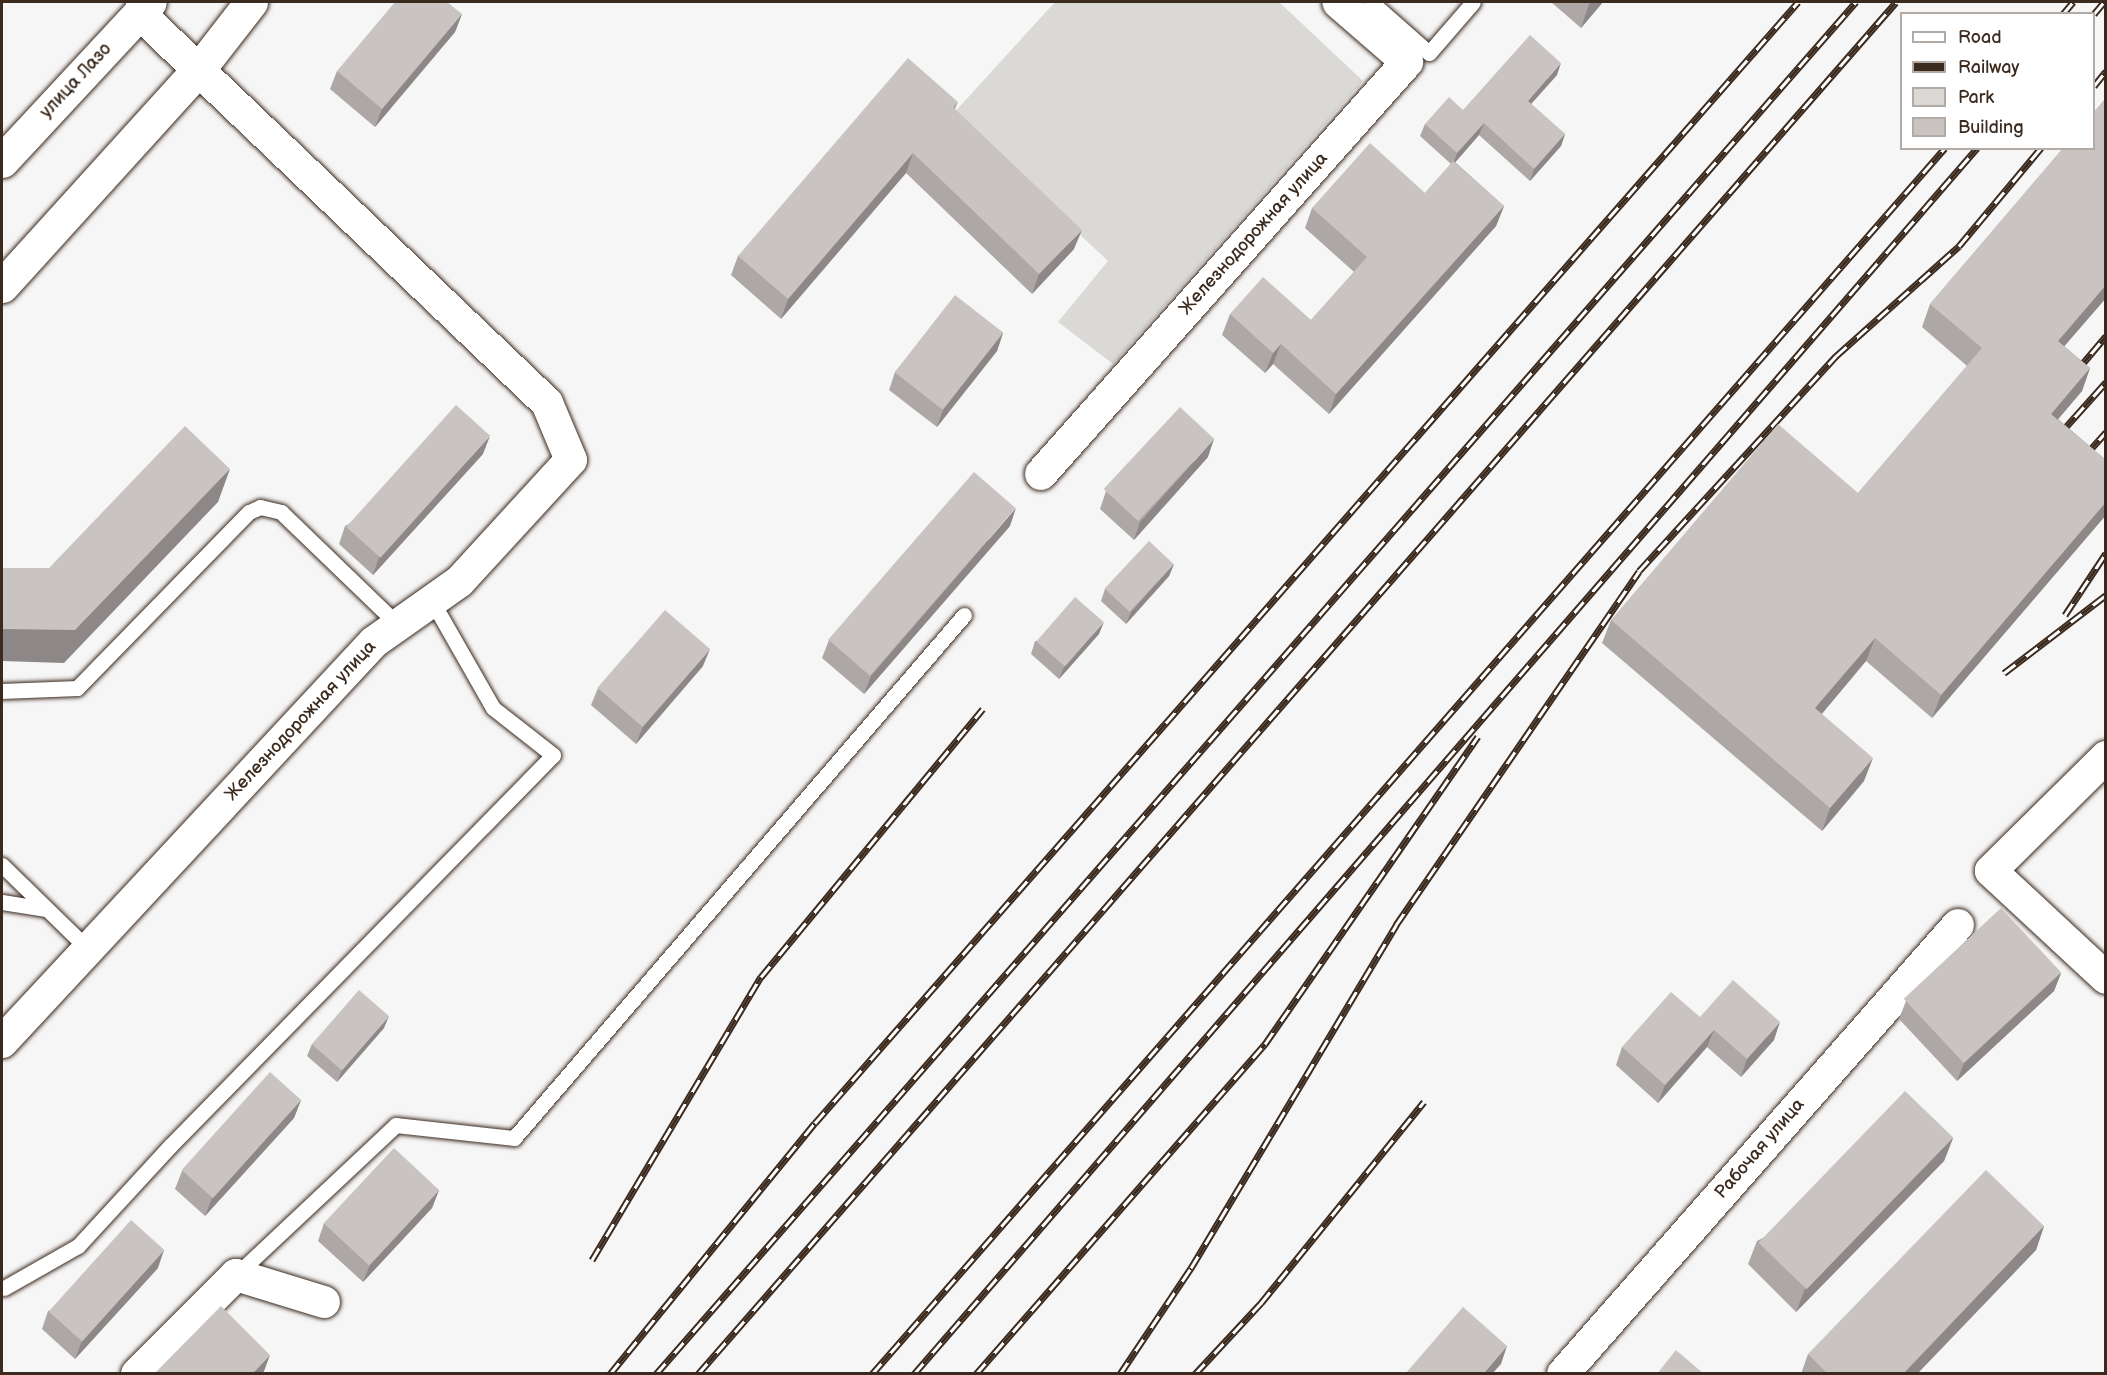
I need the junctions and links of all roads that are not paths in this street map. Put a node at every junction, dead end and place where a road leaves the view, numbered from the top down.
1 (251, 2) edge
2 (1338, 2) edge
3 (1371, 2) edge
4 (1473, 2) edge
5 (145, 7) edge
6 (199, 69) junction
7 (2, 161) edge
8 (2, 286) edge
9 (1041, 474) dead end
10 (432, 601) junction
11 (964, 615) dead end
12 (398, 625) junction
13 (2, 691) edge
14 (2106, 757) edge
15 (2, 865) edge
16 (2, 902) edge
17 (46, 909) junction
18 (1958, 925) dead end
19 (88, 949) junction
20 (2106, 978) edge
21 (2, 1042) edge
22 (236, 1275) junction
23 (4, 1288) dead end
24 (324, 1302) dead end
25 (136, 1374) edge
26 (1563, 1374) edge

1 - 6 street
2 - 9 street, Железнодорожная улица
3 - 4 lane
5 - 6 street
5 - 7 street, улица Лазо
6 - 8 street
6 - 10 street, Железнодорожная улица
10 - 12 street, Железнодорожная улица
10 - 23 lane
11 - 22 lane
12 - 13 lane
12 - 19 street, Железнодорожная улица
14 - 20 street
15 - 17 lane
16 - 17 lane
17 - 19 lane
18 - 26 street, Рабочая улица
19 - 21 street, Железнодорожная улица
22 - 24 street
22 - 25 street

